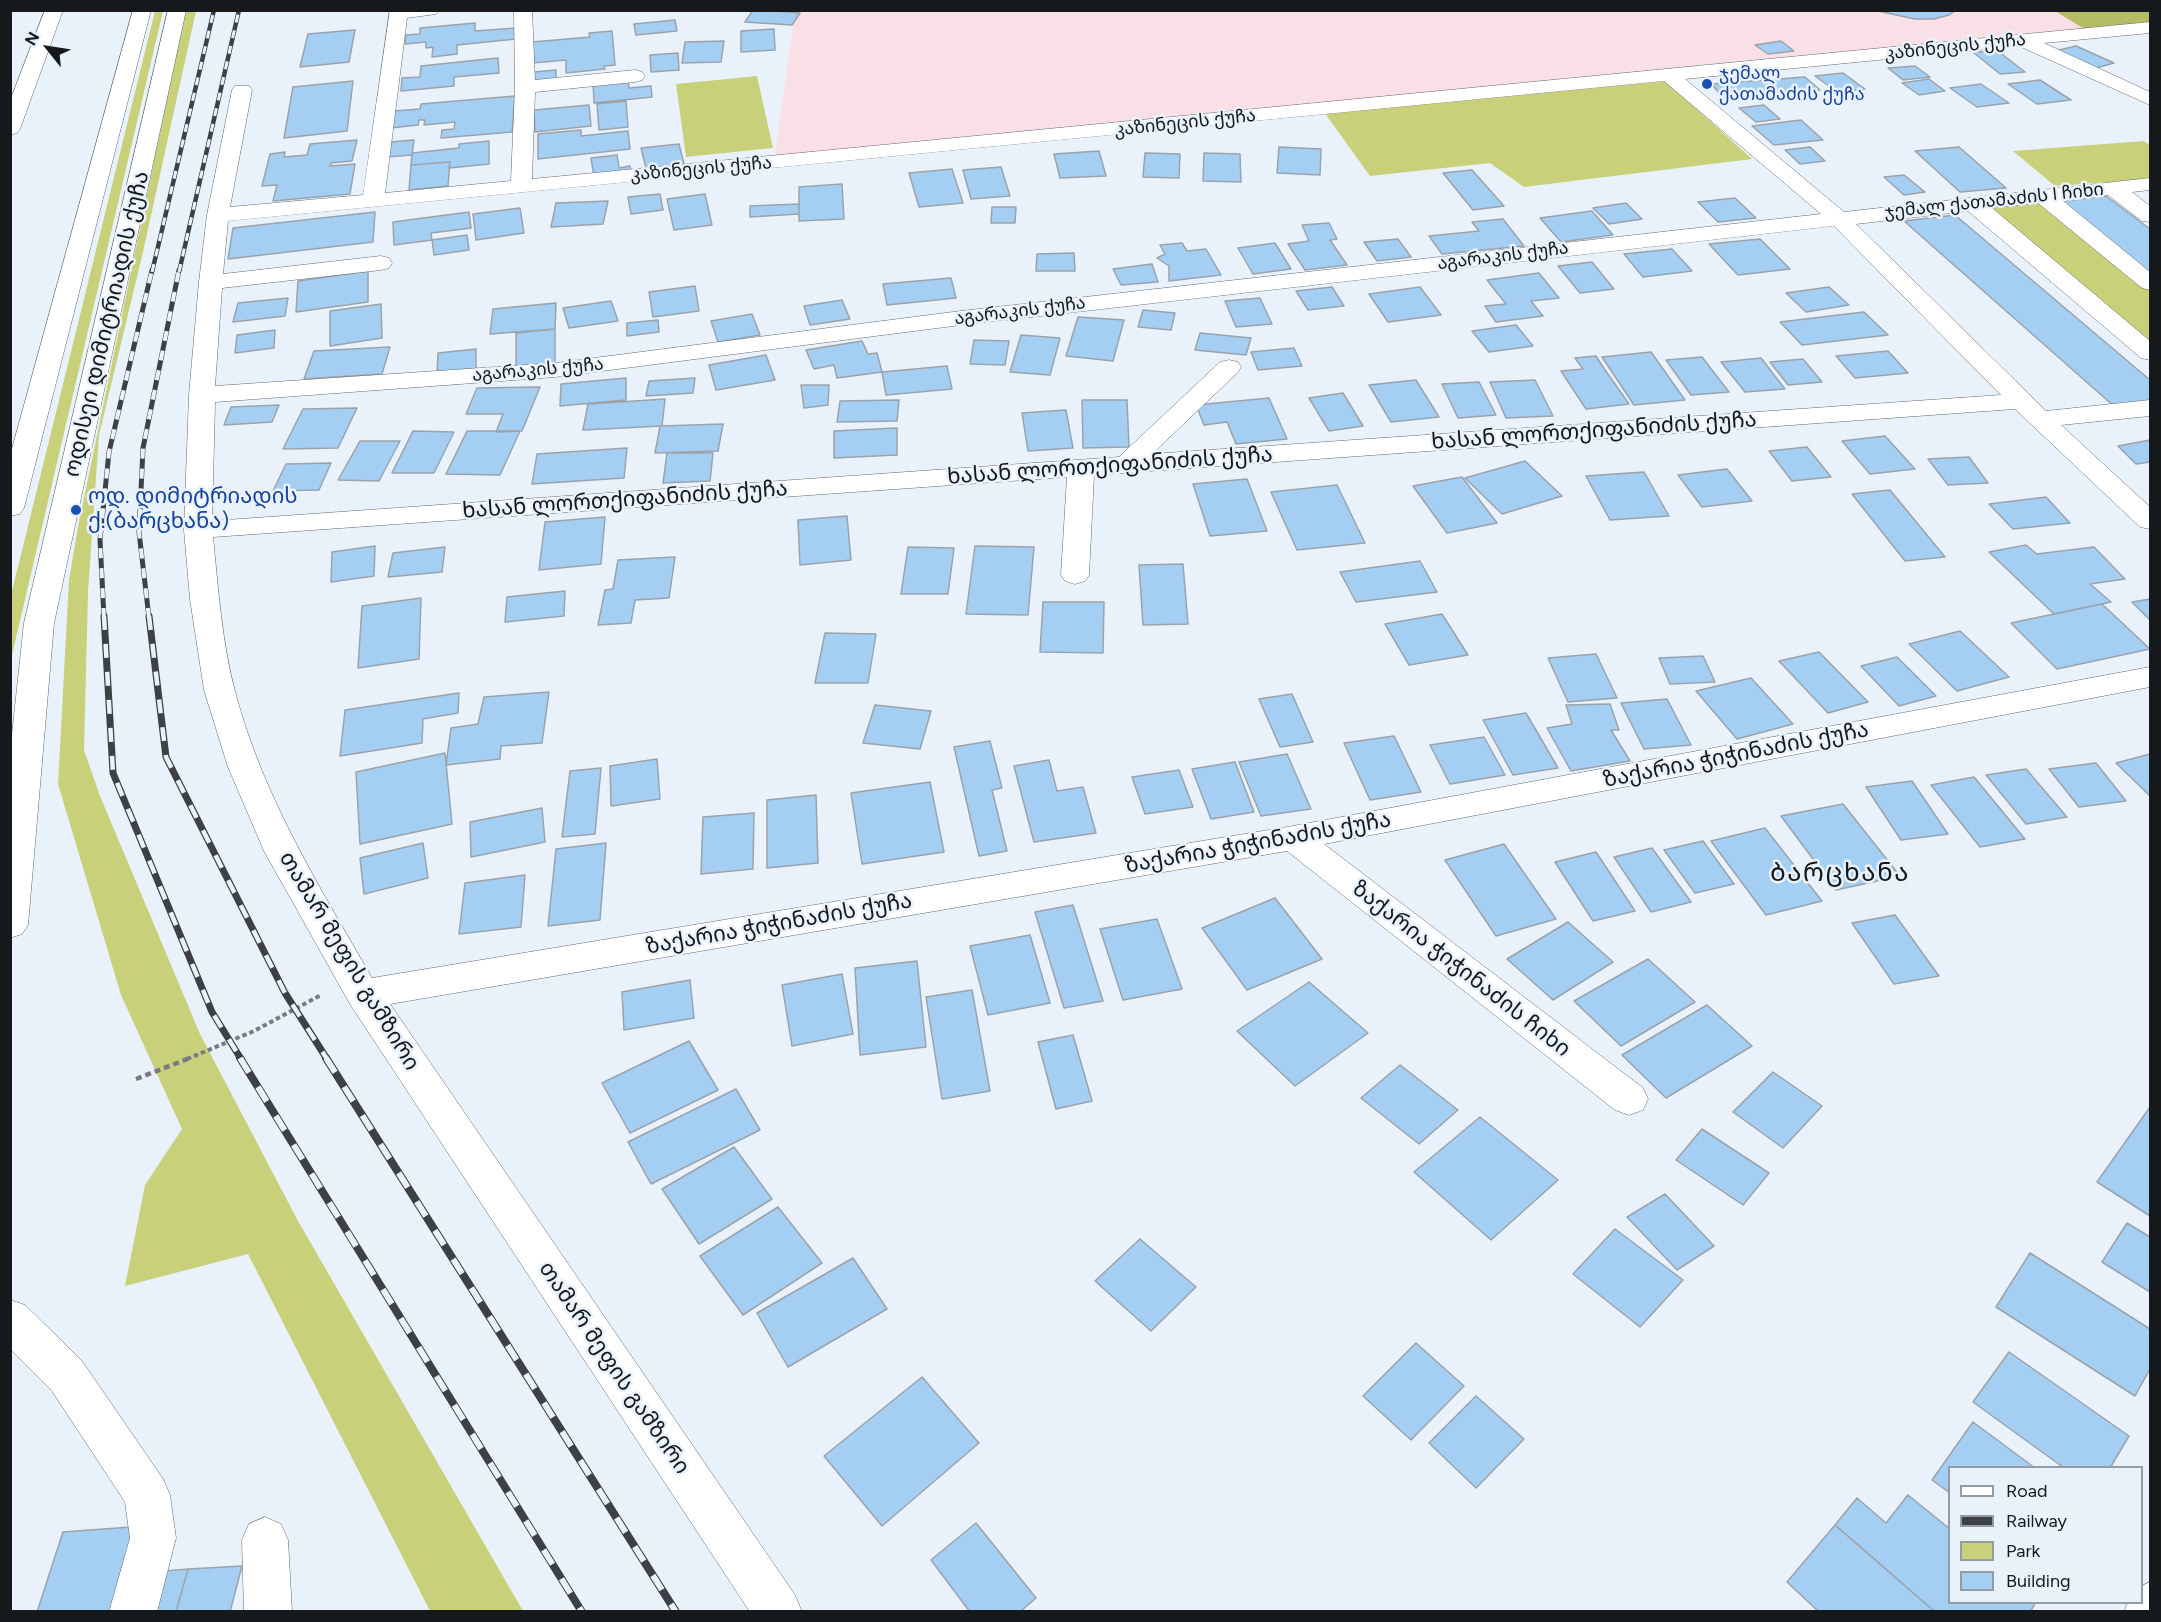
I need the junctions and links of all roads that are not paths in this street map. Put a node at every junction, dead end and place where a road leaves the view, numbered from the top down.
1 (54, 10) edge
2 (142, 10) edge
3 (177, 10) edge
4 (430, 10) edge
5 (523, 10) edge
6 (399, 12) edge
7 (2151, 27) edge
8 (2024, 40) junction
9 (1669, 75) junction
10 (635, 76) dead end
11 (578, 81) junction
12 (525, 87) junction
13 (242, 90) dead end
14 (2151, 99) edge
15 (579, 105) dead end
16 (10, 129) edge
17 (2151, 184) edge
18 (521, 186) junction
19 (2112, 188) junction
20 (2043, 196) junction
21 (373, 201) junction
22 (1972, 203) junction
23 (218, 215) junction
24 (2151, 216) edge
25 (1838, 218) junction
26 (381, 263) dead end
27 (211, 282) junction
28 (2151, 283) edge
29 (2151, 353) edge
30 (1229, 367) dead end
31 (202, 395) junction
32 (2151, 408) edge
33 (2031, 410) junction
34 (1126, 465) junction
35 (1081, 467) junction
36 (10, 508) edge
37 (2151, 521) edge
38 (198, 531) junction
39 (1075, 575) dead end
40 (2151, 677) edge
41 (1293, 838) junction
42 (10, 925) edge
43 (357, 984) junction
44 (1629, 1099) dead end
45 (10, 1319) edge
46 (265, 1540) dead end
47 (2151, 1606) edge
48 (133, 1611) edge
49 (268, 1611) edge
50 (778, 1611) edge
51 (2148, 1611) edge

1 - 16 street
2 - 36 street, ოდისეი დიმიტრიადის ქუჩა
3 - 42 street, ოდისეი დიმიტრიადის ქუჩა
4 - 6 street
5 - 12 street
6 - 21 street
7 - 8 street, კაზინეცის ქუჩა
8 - 9 street, კაზინეცის ქუჩა
8 - 14 street
9 - 18 street, კაზინეცის ქუჩა
9 - 25 street
10 - 11 street
11 - 12 street
11 - 15 street
12 - 18 street
13 - 23 street, თამარ მეფის გამზირი
17 - 19 street, ჯემალ ქათამაძის I ჩიხი
18 - 21 street, კაზინეცის ქუჩა
19 - 20 street, ჯემალ ქათამაძის I ჩიხი
19 - 24 street
20 - 22 street, ჯემალ ქათამაძის I ჩიხი
20 - 28 street
21 - 23 street, კაზინეცის ქუჩა
22 - 25 street, ჯემალ ქათამაძის I ჩიხი
22 - 29 street
23 - 27 street, თამარ მეფის გამზირი
25 - 31 street, აგარაკის ქუჩა
25 - 33 street
26 - 27 street
27 - 31 street, თამარ მეფის გამზირი
30 - 34 street
31 - 38 street, თამარ მეფის გამზირი
32 - 33 street
33 - 34 street, ხასან ლორთქიფანიძის ქუჩა
33 - 37 street
34 - 35 street, ხასან ლორთქიფანიძის ქუჩა
35 - 38 street, ხასან ლორთქიფანიძის ქუჩა
35 - 39 street
38 - 43 street, თამარ მეფის გამზირი
40 - 41 street, ზაქარია ჭიჭინაძის ქუჩა
41 - 43 street, ზაქარია ჭიჭინაძის ქუჩა
41 - 44 street, ზაქარია ჭიჭინაძის ჩიხი
43 - 50 street, თამარ მეფის გამზირი
45 - 48 street
46 - 49 street
47 - 51 street

